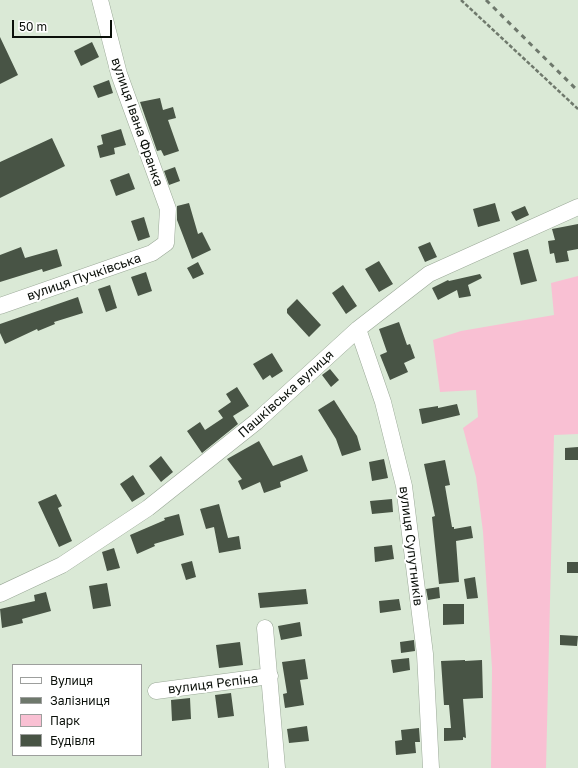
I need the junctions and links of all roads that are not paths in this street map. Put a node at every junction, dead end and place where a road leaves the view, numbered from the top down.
1 (100, 0) edge
2 (578, 207) edge
3 (166, 243) joint
4 (0, 306) edge
5 (358, 329) junction
6 (0, 594) edge
7 (265, 628) dead end
8 (270, 676) junction
9 (156, 691) dead end
10 (277, 768) edge
11 (431, 768) edge

1 - 3 street, вулиця Івана Франка
2 - 5 street, Пашківська вулиця
3 - 4 street, вулиця Пучківська
5 - 6 street, Пашківська вулиця
5 - 11 street, вулиця Супутників
7 - 8 street, вулиця Рєпіна
8 - 9 street, вулиця Рєпіна
8 - 10 street, вулиця Рєпіна

